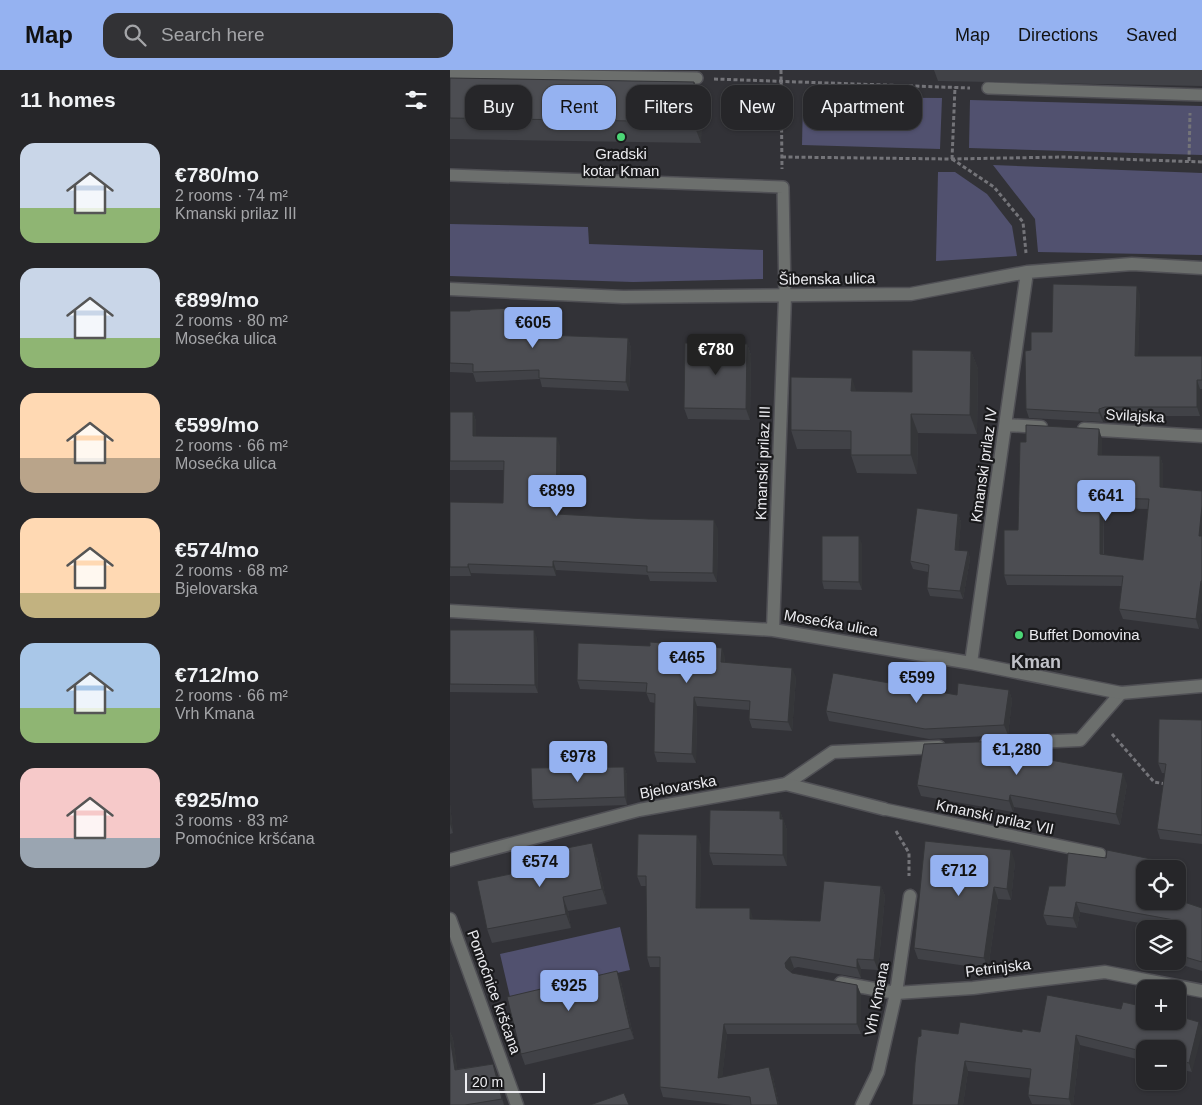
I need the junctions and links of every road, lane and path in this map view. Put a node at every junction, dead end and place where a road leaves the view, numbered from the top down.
1 (782, 70) edge
2 (450, 74) edge
3 (697, 78) joint
4 (781, 81) junction
5 (955, 87) junction
6 (988, 88) joint
7 (1196, 95) edge
8 (782, 157) junction
9 (952, 159) junction
10 (1189, 161) junction
11 (1202, 162) edge
12 (450, 175) edge
13 (783, 187) junction
14 (1202, 268) edge
15 (1027, 272) junction
16 (450, 289) edge
17 (785, 296) junction
18 (1006, 425) junction
19 (1055, 428) edge
20 (1075, 429) edge
21 (1202, 436) edge
22 (450, 611) edge
23 (774, 630) junction
24 (971, 664) junction
25 (1202, 686) edge
26 (1121, 693) junction
27 (1098, 718) junction
28 (971, 745) edge
29 (951, 746) edge
30 (786, 784) junction
31 (1174, 786) edge
32 (884, 808) junction
33 (1100, 854) dead end
34 (450, 860) edge
35 (910, 896) joint
36 (450, 919) edge
37 (824, 980) edge
38 (1202, 991) edge
39 (896, 993) junction
40 (517, 1105) edge
41 (862, 1105) edge

1 - 4 path
2 - 3 lane
3 - 4 path
4 - 5 path
4 - 8 path
5 - 6 path
5 - 9 path
6 - 7 lane
7 - 10 path
8 - 9 path
8 - 13 path
9 - 10 path
9 - 15 path
10 - 11 path
12 - 13 lane
13 - 17 lane
14 - 15 street, Šibenska ulica
15 - 17 street, Šibenska ulica
15 - 18 street, Kmanski prilaz IV
16 - 17 street, Šibenska ulica
17 - 23 street, Kmanski prilaz III
18 - 19 street
18 - 24 street, Kmanski prilaz IV
20 - 21 street, Svilajska
22 - 23 street, Mosećka ulica
23 - 24 street, Mosećka ulica
24 - 26 street, Mosećka ulica
25 - 26 street, Mosećka ulica
26 - 27 street
27 - 28 street
27 - 31 path
29 - 30 street
30 - 32 street, Bjelovarska
30 - 34 street, Bjelovarska
32 - 33 lane, Kmanski prilaz VII
32 - 35 path
35 - 39 street, Vrh Kmana
36 - 40 street, Pomoćnice kršćana
37 - 39 street, Petrinjska
38 - 39 street, Petrinjska
39 - 41 street, Vrh Kmana

